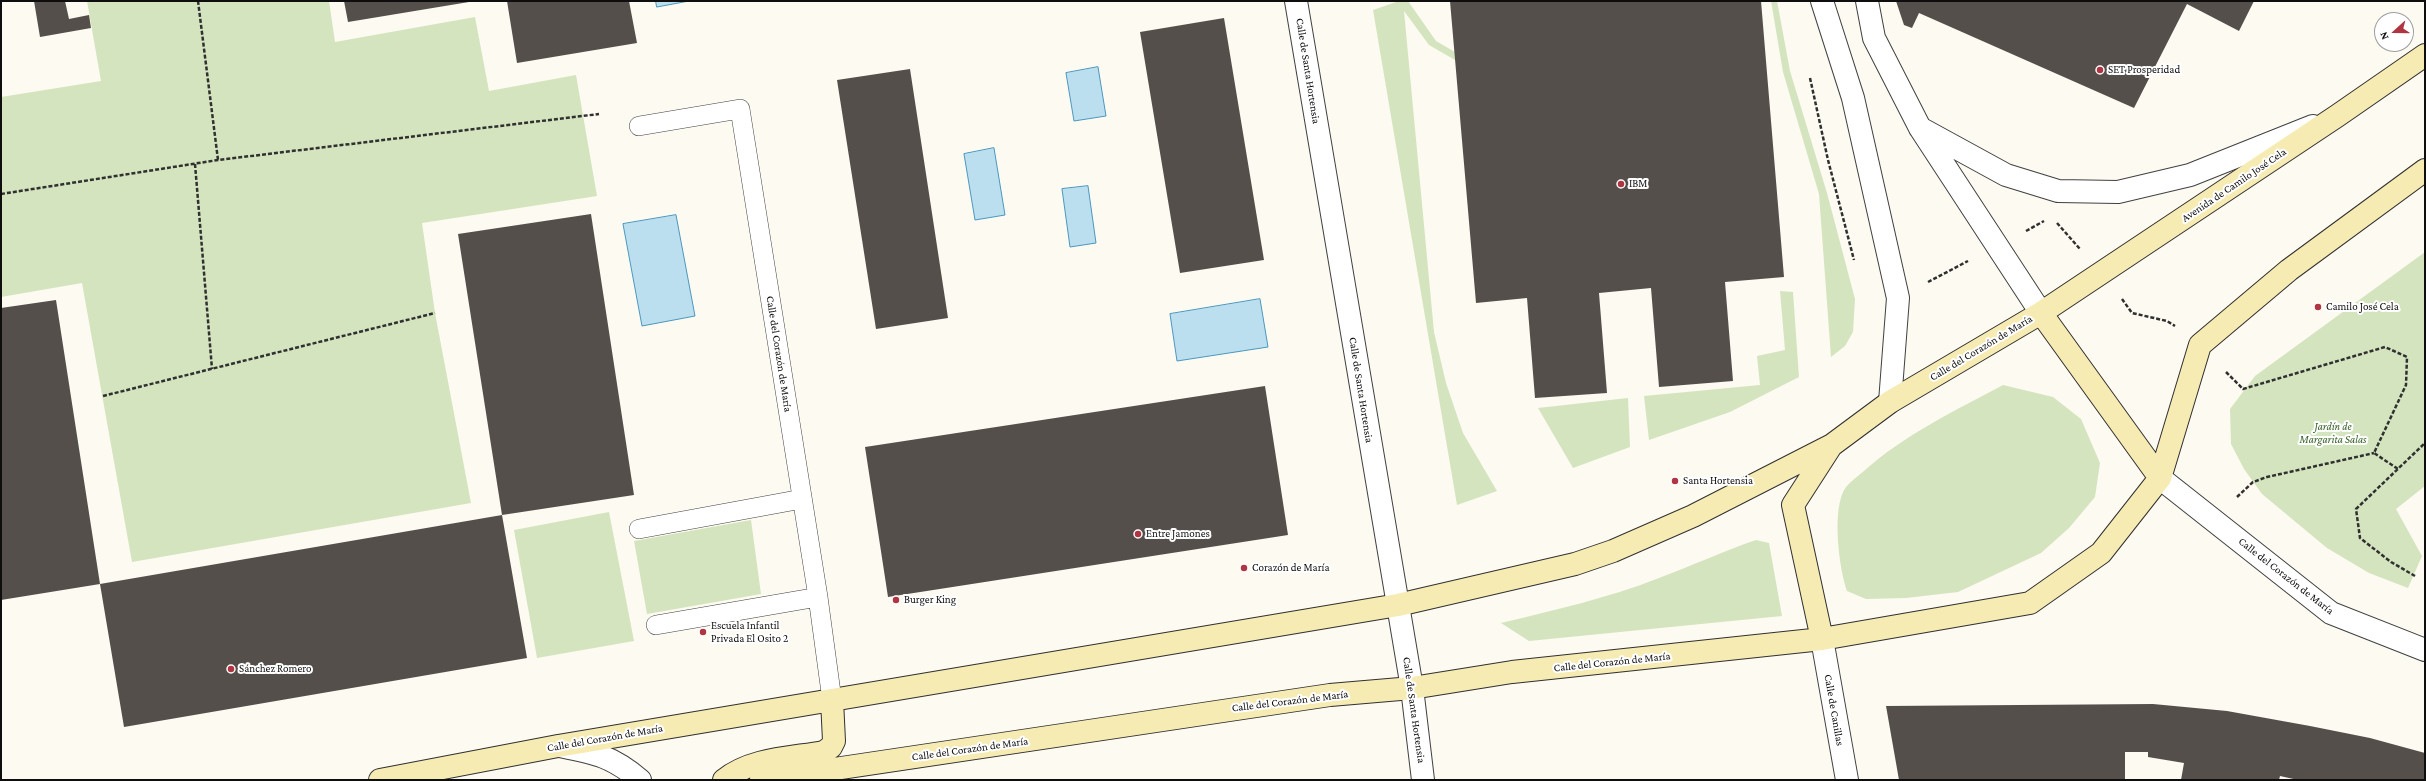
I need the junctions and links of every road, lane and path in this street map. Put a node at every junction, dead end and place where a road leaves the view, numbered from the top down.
1 (198, 1) edge
2 (1296, 1) edge
3 (1822, 1) edge
4 (1867, 1) edge
5 (2425, 54) edge
6 (1810, 75) dead end
7 (599, 114) dead end
8 (2337, 116) junction
9 (639, 126) dead end
10 (1920, 128) junction
11 (218, 160) junction
12 (195, 164) junction
13 (2425, 170) edge
14 (1, 194) edge
15 (1854, 260) dead end
16 (435, 313) dead end
17 (2041, 313) junction
18 (2200, 345) junction
19 (212, 369) junction
20 (103, 396) dead end
21 (1890, 402) junction
22 (2425, 443) edge
23 (1832, 445) junction
24 (2374, 453) junction
25 (2398, 469) junction
26 (2160, 478) junction
27 (802, 499) junction
28 (2212, 519) junction
29 (639, 529) dead end
30 (2415, 576) dead end
31 (818, 597) junction
32 (1398, 605) junction
33 (656, 625) dead end
34 (1822, 639) junction
35 (2425, 650) edge
36 (1412, 688) junction
37 (832, 700) junction
38 (558, 746) junction
39 (380, 780) edge
40 (640, 780) edge
41 (724, 780) edge
42 (761, 780) edge
43 (1424, 780) edge
44 (1847, 780) edge

1 - 11 path
2 - 32 street, Calle de Santa Hortensia
3 - 21 street
4 - 10 street
5 - 8 street, Avenida de Camilo José Cela
6 - 15 path
7 - 11 path
8 - 10 street
8 - 17 street, Avenida de Camilo José Cela
9 - 27 lane, Calle del Corazón de María
10 - 17 street
11 - 12 path
12 - 14 path
12 - 19 path
13 - 18 street
16 - 19 path
17 - 21 street, Calle del Corazón de María
17 - 26 street, Calle del Corazón de María
18 - 24 path
18 - 26 street
19 - 20 path
21 - 23 street, Calle del Corazón de María
22 - 25 path
23 - 32 street, Calle del Corazón de María
23 - 34 street, Calle del Corazón de María
24 - 25 path
24 - 28 path
25 - 30 path
26 - 28 street, Calle del Corazón de María
26 - 34 street, Calle del Corazón de María
27 - 29 lane
27 - 31 lane, Calle del Corazón de María
28 - 35 street, Calle del Corazón de María
31 - 33 lane
31 - 37 lane, Calle del Corazón de María
32 - 36 street, Calle de Santa Hortensia
32 - 37 street, Calle del Corazón de María
34 - 36 street, Calle del Corazón de María
34 - 44 street, Calle de Canillas
36 - 42 street, Calle del Corazón de María
36 - 43 street, Calle de Santa Hortensia
37 - 38 street, Calle del Corazón de María
37 - 41 street
38 - 39 street, Calle del Corazón de María
38 - 40 street

